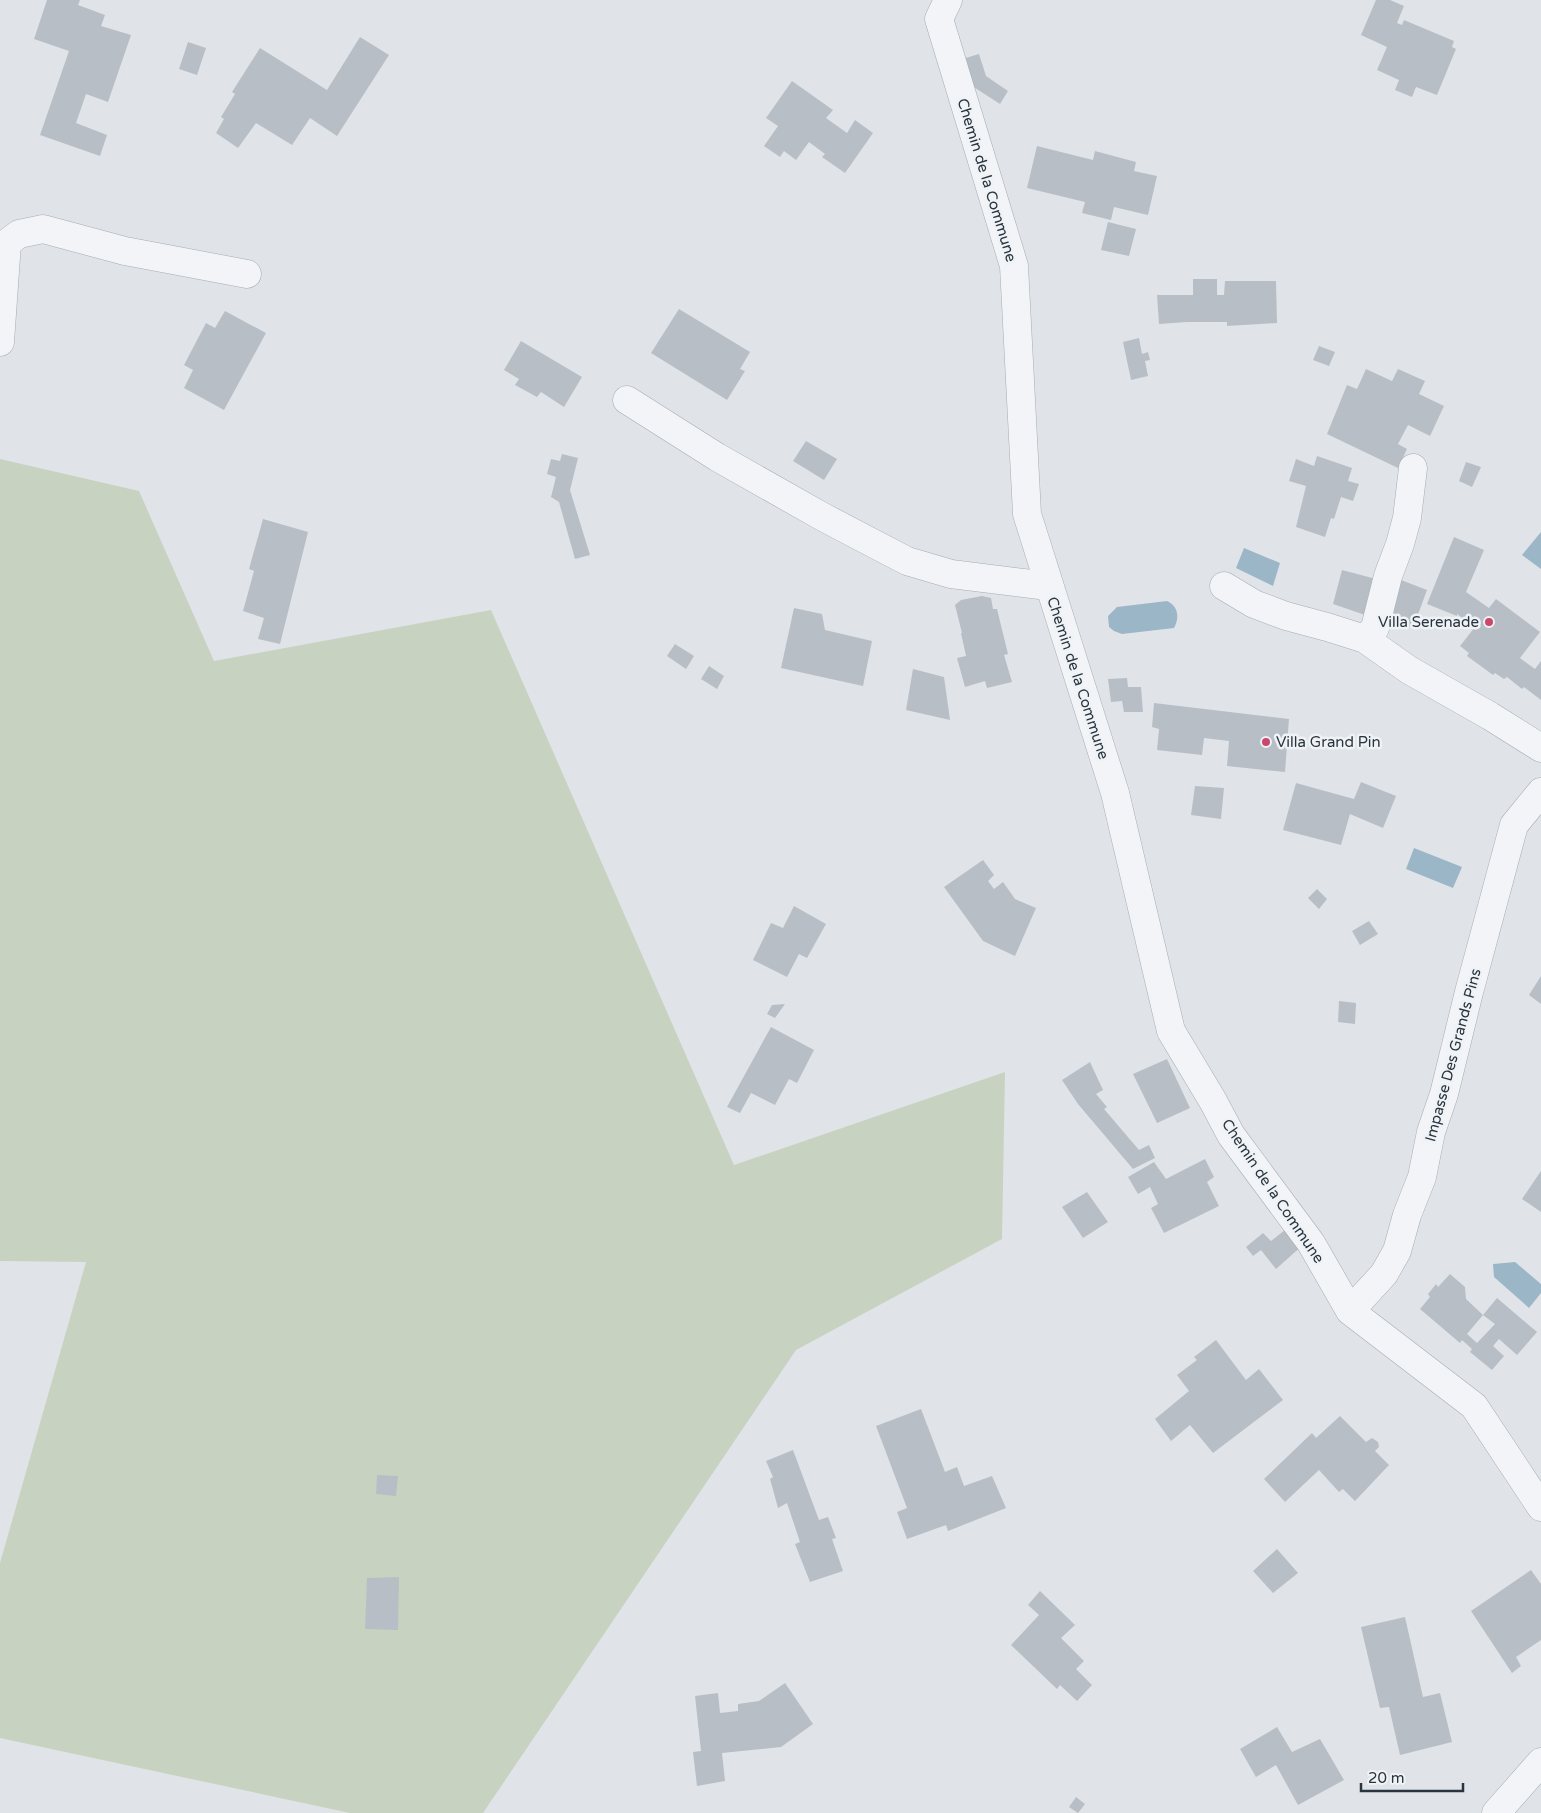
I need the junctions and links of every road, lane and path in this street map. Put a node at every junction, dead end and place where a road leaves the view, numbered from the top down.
1 (948, 0) edge
2 (247, 274) dead end
3 (0, 342) edge
4 (627, 400) dead end
5 (1413, 468) dead end
6 (1048, 586) junction
7 (1224, 586) dead end
8 (1365, 640) junction
9 (1541, 748) edge
10 (1541, 792) edge
11 (1350, 1311) junction
12 (1538, 1492) edge
13 (1541, 1762) edge
14 (1496, 1813) edge

1 - 6 street, Chemin de la Commune
2 - 3 street
4 - 6 street
5 - 8 street
6 - 11 street, Chemin de la Commune
7 - 8 street
8 - 9 street
10 - 11 street, Impasse Des Grands Pins
11 - 12 street
13 - 14 street

